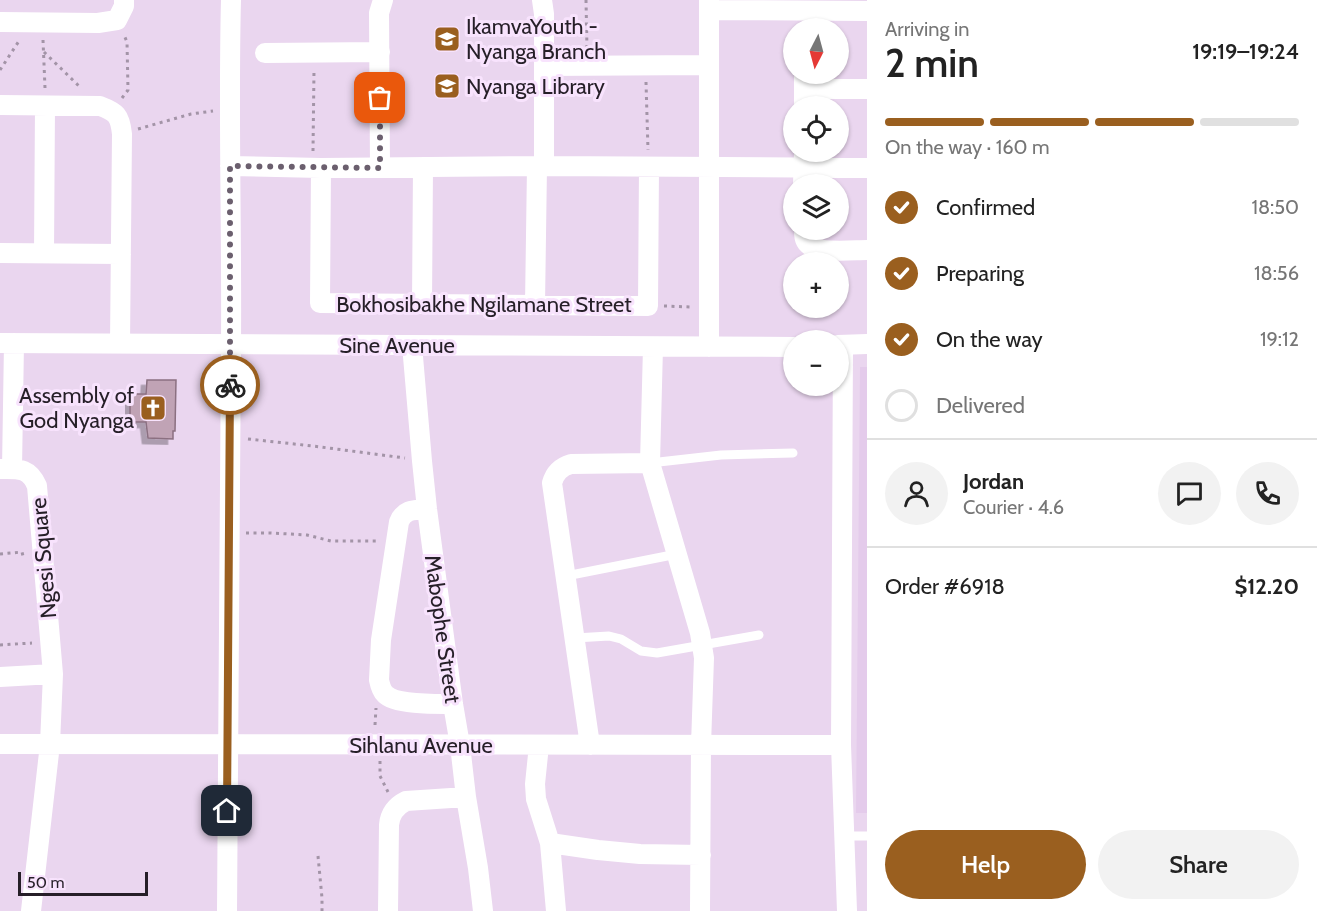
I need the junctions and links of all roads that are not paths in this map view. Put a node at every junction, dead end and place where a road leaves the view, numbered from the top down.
1 (124, 0) edge
2 (231, 0) edge
3 (382, 0) edge
4 (542, 0) edge
5 (709, 5) edge
6 (867, 11) edge
7 (804, 13) edge
8 (0, 22) edge
9 (380, 52) junction
10 (265, 53) dead end
11 (709, 65) junction
12 (544, 66) junction
13 (867, 89) edge
14 (804, 90) edge
15 (0, 105) edge
16 (45, 106) junction
17 (230, 166) junction
18 (540, 166) junction
19 (423, 167) junction
20 (649, 167) junction
21 (710, 167) junction
22 (317, 168) junction
23 (380, 168) junction
24 (803, 168) edge
25 (867, 168) edge
26 (805, 240) edge
27 (867, 250) edge
28 (0, 253) edge
29 (44, 253) junction
30 (121, 254) junction
31 (422, 304) junction
32 (535, 305) junction
33 (7, 344) edge
34 (120, 344) junction
35 (867, 344) edge
36 (231, 345) junction
37 (412, 345) junction
38 (849, 345) edge
39 (653, 347) junction
40 (710, 347) junction
41 (783, 347) edge
42 (841, 396) edge
43 (793, 453) dead end
44 (650, 463) junction
45 (6, 469) edge
46 (427, 509) junction
47 (677, 554) junction
48 (566, 576) junction
49 (759, 635) dead end
50 (575, 638) junction
51 (703, 646) junction
52 (53, 674) junction
53 (0, 677) edge
54 (453, 704) junction
55 (0, 744) edge
56 (50, 744) junction
57 (227, 745) junction
58 (460, 745) junction
59 (539, 745) junction
60 (590, 745) junction
61 (701, 745) junction
62 (841, 746) junction
63 (466, 797) junction
64 (844, 836) junction
65 (867, 836) edge
66 (550, 843) junction
67 (701, 855) junction
68 (31, 911) edge
69 (227, 911) edge
70 (388, 911) edge
71 (483, 911) edge
72 (556, 911) edge
73 (700, 911) edge
74 (847, 911) edge

1 - 8 street
2 - 17 street
3 - 9 street
4 - 12 street
5 - 7 street
5 - 11 street
6 - 7 street
9 - 10 street
9 - 23 street
11 - 12 street
11 - 21 street
12 - 18 street
13 - 14 street
15 - 16 street
16 - 29 street
16 - 30 street
17 - 22 street
17 - 36 street
18 - 19 street
18 - 20 street
18 - 32 street
19 - 23 street
19 - 31 street
20 - 21 street
20 - 32 street, Bokhosibakhe Ngilamane Street
21 - 24 street
21 - 40 street
22 - 23 street
22 - 31 street, Bokhosibakhe Ngilamane Street
24 - 25 street
26 - 27 street
28 - 29 street
29 - 30 street
30 - 34 street
31 - 32 street, Bokhosibakhe Ngilamane Street
33 - 34 street, Sine Avenue
33 - 45 street
34 - 36 street, Sine Avenue
35 - 38 street
36 - 37 street, Sine Avenue
36 - 57 street
37 - 39 street, Sine Avenue
37 - 46 street, Mabophe Street
39 - 40 street, Sine Avenue
39 - 44 street
40 - 41 street, Sine Avenue
42 - 62 street
43 - 44 lane
44 - 47 street
44 - 48 street
45 - 52 street, Ngesi Square
46 - 54 street, Mabophe Street
46 - 54 street
47 - 48 lane
47 - 51 street
48 - 50 street
49 - 51 lane
50 - 51 lane
50 - 60 street
51 - 61 street
52 - 53 street
52 - 56 street, Ngesi Square
54 - 58 street, Mabophe Street
55 - 56 street, Sihlanu Avenue
56 - 57 street, Sihlanu Avenue
56 - 68 street, Ngesi Square
57 - 58 street, Sihlanu Avenue
57 - 69 street
58 - 59 street, Sihlanu Avenue
58 - 63 street, Mabophe Street
59 - 60 street, Sihlanu Avenue
59 - 66 street
60 - 61 street, Sihlanu Avenue
61 - 62 street, Sihlanu Avenue
61 - 67 street
62 - 64 street
63 - 70 street
63 - 71 street, Mabophe Street
64 - 65 lane
64 - 74 street
66 - 67 street
66 - 72 street
67 - 73 street

